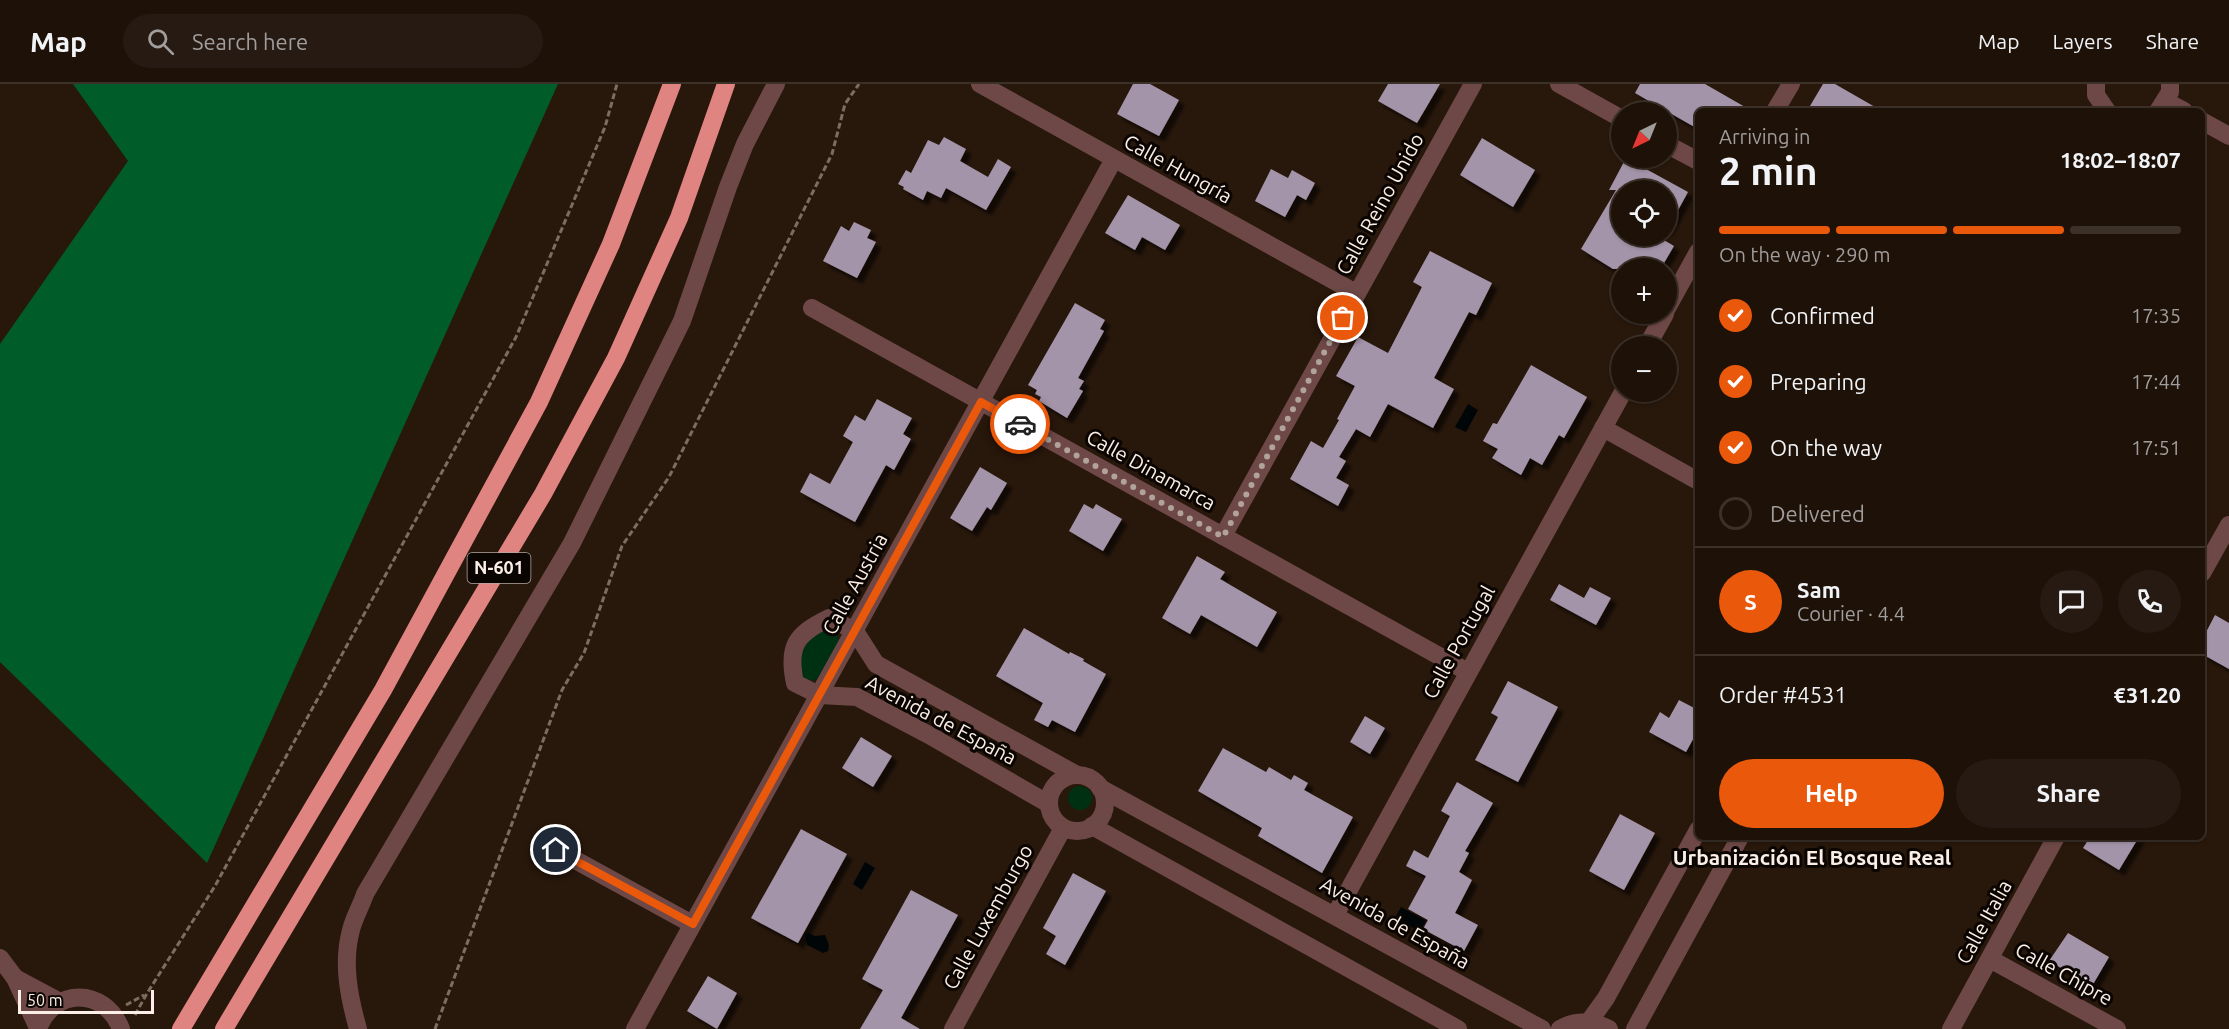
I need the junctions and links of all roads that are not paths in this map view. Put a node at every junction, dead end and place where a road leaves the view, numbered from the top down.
1 (672, 84) edge
2 (726, 84) edge
3 (776, 84) edge
4 (980, 84) edge
5 (1473, 84) edge
6 (1559, 84) edge
7 (1791, 84) edge
8 (2096, 84) edge
9 (2164, 99) edge
10 (1777, 108) edge
11 (2102, 108) edge
12 (2179, 108) edge
13 (1611, 113) edge
14 (2205, 123) edge
15 (2229, 136) edge
16 (1677, 150) edge
17 (1114, 159) junction
18 (1695, 159) edge
19 (1695, 258) edge
20 (1677, 291) edge
21 (1356, 292) junction
22 (812, 308) dead end
23 (981, 402) junction
24 (1617, 402) edge
25 (1603, 428) junction
26 (1695, 479) edge
27 (2229, 525) edge
28 (1223, 537) junction
29 (2205, 568) edge
30 (855, 631) junction
31 (1468, 672) junction
32 (819, 695) junction
33 (1077, 775) junction
34 (1100, 788) junction
35 (1048, 804) junction
36 (1092, 826) junction
37 (1063, 828) junction
38 (1695, 835) edge
39 (1738, 840) edge
40 (2054, 840) edge
41 (556, 850) dead end
42 (1335, 915) junction
43 (693, 924) junction
44 (0, 958) edge
45 (1990, 959) junction
46 (15, 978) junction
47 (60, 1002) junction
48 (1588, 1023) junction
49 (127, 1025) edge
50 (38, 1028) edge
51 (182, 1029) edge
52 (224, 1029) edge
53 (358, 1029) edge
54 (635, 1029) edge
55 (953, 1029) edge
56 (1458, 1029) edge
57 (1542, 1029) edge
58 (1560, 1029) edge
59 (1609, 1029) edge
60 (1635, 1029) edge
61 (1951, 1029) edge
62 (2117, 1029) edge

1 - 51 highway, N-601
2 - 52 highway, N-601
3 - 53 street
4 - 17 street, Calle Hungría
5 - 21 street, Calle Reino Unido
6 - 13 street
7 - 10 street
8 - 11 street
9 - 12 street
14 - 15 street
16 - 18 street
17 - 21 street, Calle Hungría
17 - 23 street, Calle Austria
19 - 20 street
21 - 28 street, Calle Reino Unido
22 - 23 street, Calle Dinamarca
23 - 28 street, Calle Dinamarca
23 - 30 street, Calle Austria
24 - 25 street, Calle Portugal
25 - 26 street
25 - 31 street, Calle Portugal
27 - 29 street
28 - 31 street, Calle Dinamarca
30 - 32 street, Calle Austria
30 - 32 street, Avenida de España
30 - 33 street, Avenida de España
31 - 42 street, Calle Portugal
32 - 35 street, Avenida de España
32 - 43 street, Calle Austria
33 - 34 street
33 - 35 street
34 - 36 street
34 - 42 street, Avenida de España
35 - 37 street
36 - 37 street
36 - 56 street
37 - 55 street, Calle Luxemburgo
38 - 48 street
39 - 60 street
40 - 45 street, Calle Italia
41 - 43 street
42 - 57 street, Avenida de España
43 - 54 street, Calle Austria
44 - 46 street
45 - 61 street, Calle Italia
45 - 62 street, Calle Chipre
46 - 47 street
46 - 50 street
47 - 49 street
47 - 50 street
48 - 58 street
48 - 59 street

